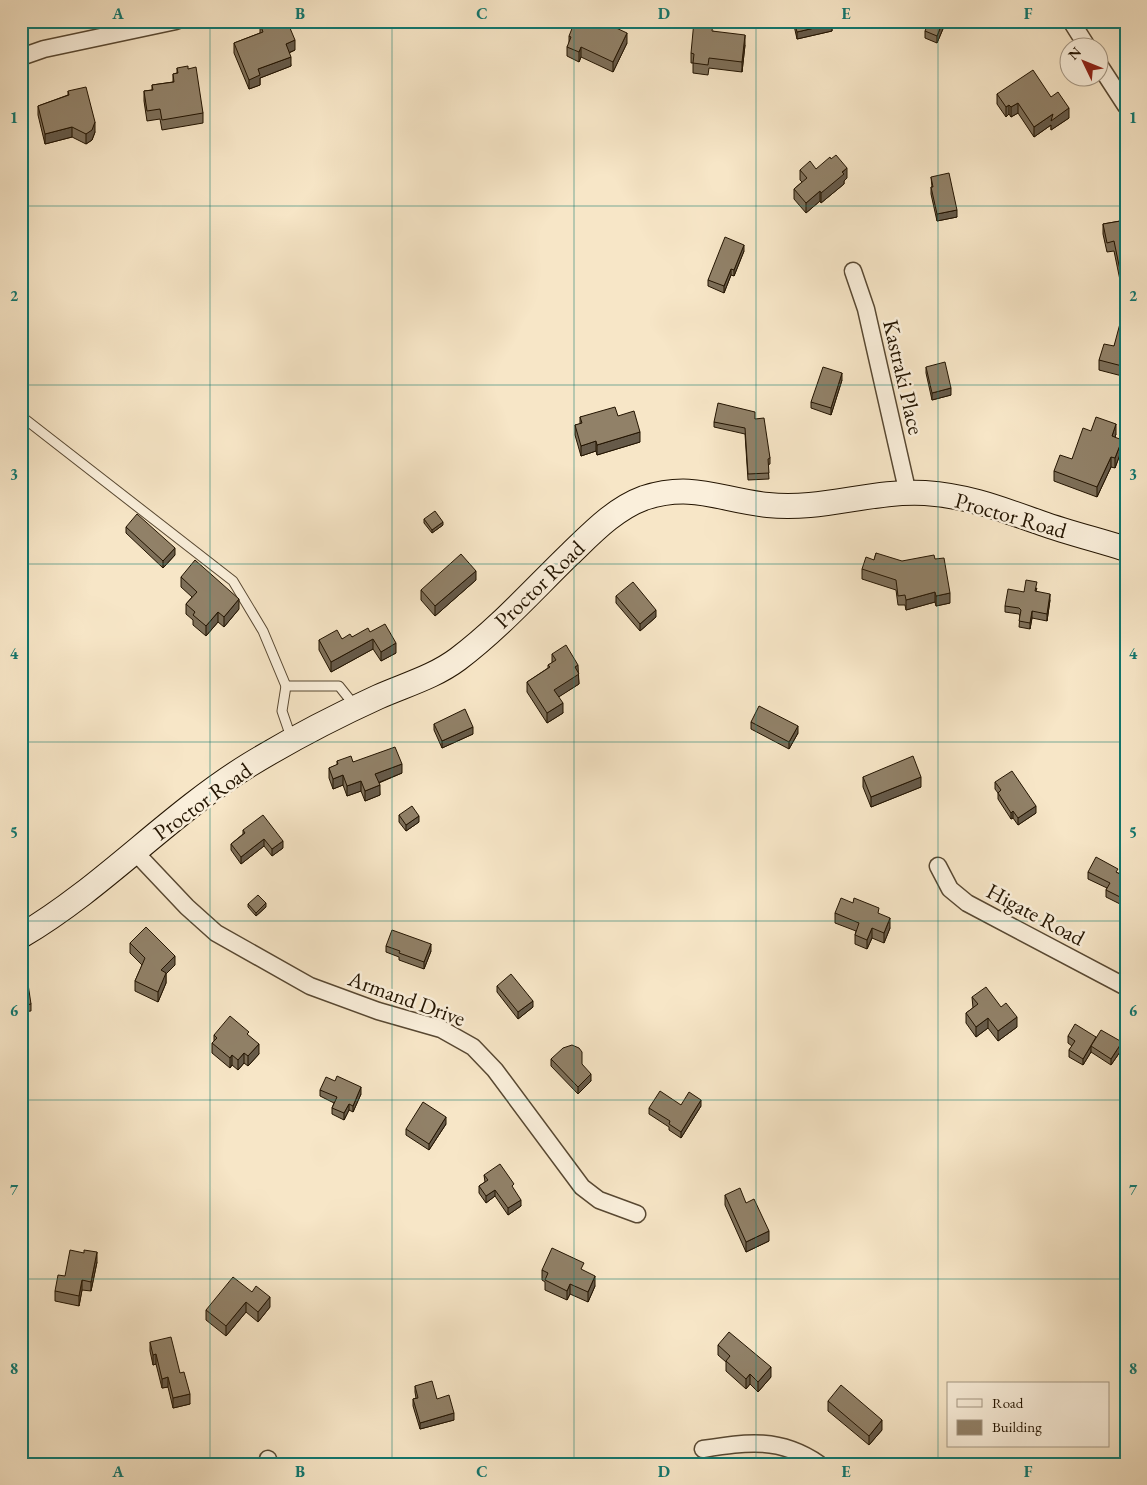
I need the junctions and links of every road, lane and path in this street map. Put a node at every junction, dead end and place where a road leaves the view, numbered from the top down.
1 (176, 21) edge
2 (1071, 21) edge
3 (1082, 38) edge
4 (21, 57) edge
5 (1110, 81) edge
6 (1126, 106) edge
7 (853, 271) dead end
8 (21, 416) edge
9 (908, 494) junction
10 (1126, 549) edge
11 (286, 686) junction
12 (356, 708) junction
13 (292, 741) junction
14 (135, 852) junction
15 (938, 866) dead end
16 (21, 936) edge
17 (1126, 987) edge
18 (637, 1214) dead end
19 (703, 1449) dead end
20 (819, 1464) edge

1 - 4 street
2 - 3 street
5 - 6 street
7 - 9 street, Kastraki Place
8 - 11 lane
9 - 10 main road, Proctor Road
9 - 12 main road, Proctor Road
11 - 12 lane
11 - 13 lane
12 - 13 main road, Proctor Road
13 - 14 main road, Proctor Road
14 - 16 main road, Proctor Road
14 - 18 street, Armand Drive
15 - 17 street, Higate Road
19 - 20 street

